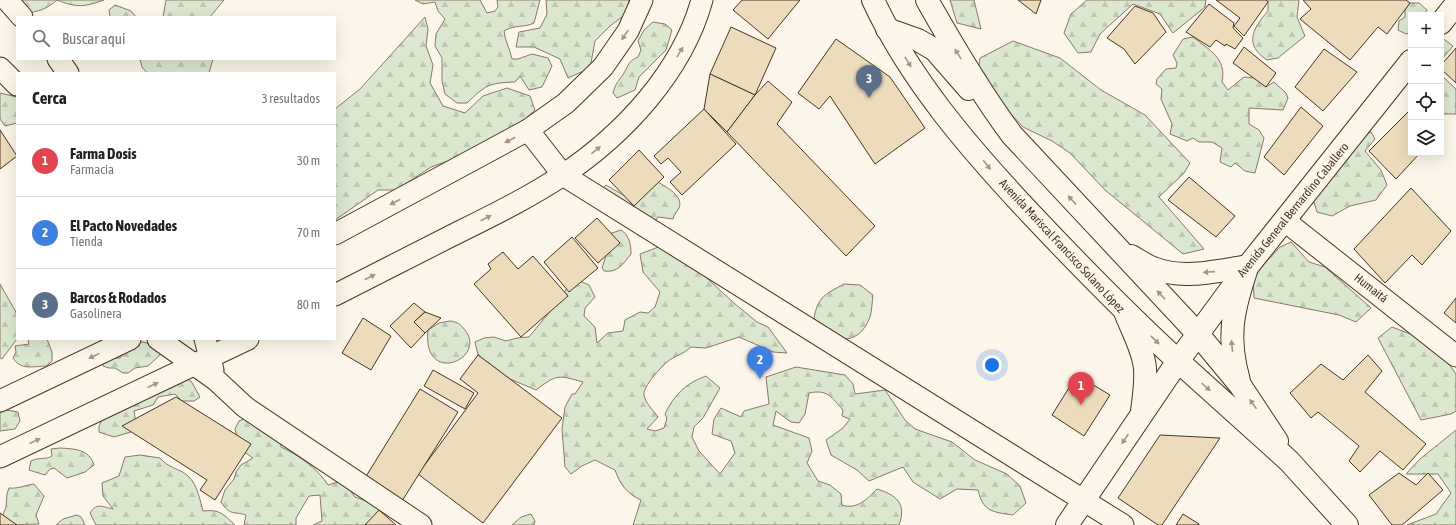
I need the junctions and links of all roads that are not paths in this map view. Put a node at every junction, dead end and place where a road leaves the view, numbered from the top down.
1 (7, 0) edge
2 (642, 0) edge
3 (702, 0) edge
4 (873, 0) edge
5 (928, 0) edge
6 (1456, 4) edge
7 (21, 16) edge
8 (1444, 19) edge
9 (887, 29) junction
10 (59, 60) edge
11 (1408, 65) edge
12 (0, 68) edge
13 (67, 72) edge
14 (16, 84) edge
15 (993, 109) junction
16 (528, 130) junction
17 (563, 175) junction
18 (1285, 220) junction
19 (336, 233) edge
20 (1117, 248) junction
21 (1248, 266) junction
22 (336, 294) edge
23 (1125, 312) junction
24 (1197, 333) junction
25 (128, 340) edge
26 (161, 340) edge
27 (245, 340) edge
28 (203, 354) edge
29 (1456, 356) edge
30 (1178, 361) junction
31 (1240, 385) junction
32 (0, 401) edge
33 (1141, 414) junction
34 (0, 457) edge
35 (1289, 461) junction
36 (1083, 501) junction
37 (421, 525) edge
38 (1067, 525) edge
39 (1123, 525) edge
40 (1347, 525) edge

1 - 7 street
2 -> 16 street
17 -> 3 street
4 - 9 main road, Avenida Mariscal Francisco Solano López
15 -> 5 main road, Avenida Mariscal Francisco Solano López
6 - 8 main road
9 - 15 main road
9 -> 23 main road, Avenida Mariscal Francisco Solano López
10 - 13 street
11 - 18 main road, Avenida General Bernardino Caballero
12 - 14 street
20 -> 15 main road, Avenida Mariscal Francisco Solano López
16 - 17 street
16 -> 19 street
22 -> 17 street
17 - 36 street
18 - 21 main road, Avenida General Bernardino Caballero
18 - 29 street, Humaitá
21 -> 20 main road
24 -> 20 main road, Avenida Mariscal Francisco Solano López
21 - 24 main road, Avenida General Bernardino Caballero
31 -> 21 main road
23 -> 30 main road, Avenida Mariscal Francisco Solano López
23 - 33 main road
24 - 30 main road, Avenida General Bernardino Caballero
24 - 31 main road, Avenida Mariscal Francisco Solano López
25 -> 32 street
26 - 28 street
27 - 28 street
34 -> 28 street
28 - 37 street
30 - 33 main road, Avenida General Bernardino Caballero
30 -> 35 main road, Avenida Mariscal Francisco Solano López
35 -> 31 main road, Avenida Mariscal Francisco Solano López
33 -> 36 main road, Avenida General Bernardino Caballero
35 - 40 main road, Avenida Mariscal Francisco Solano López
36 - 38 main road, Avenida General Bernardino Caballero
36 - 39 street

